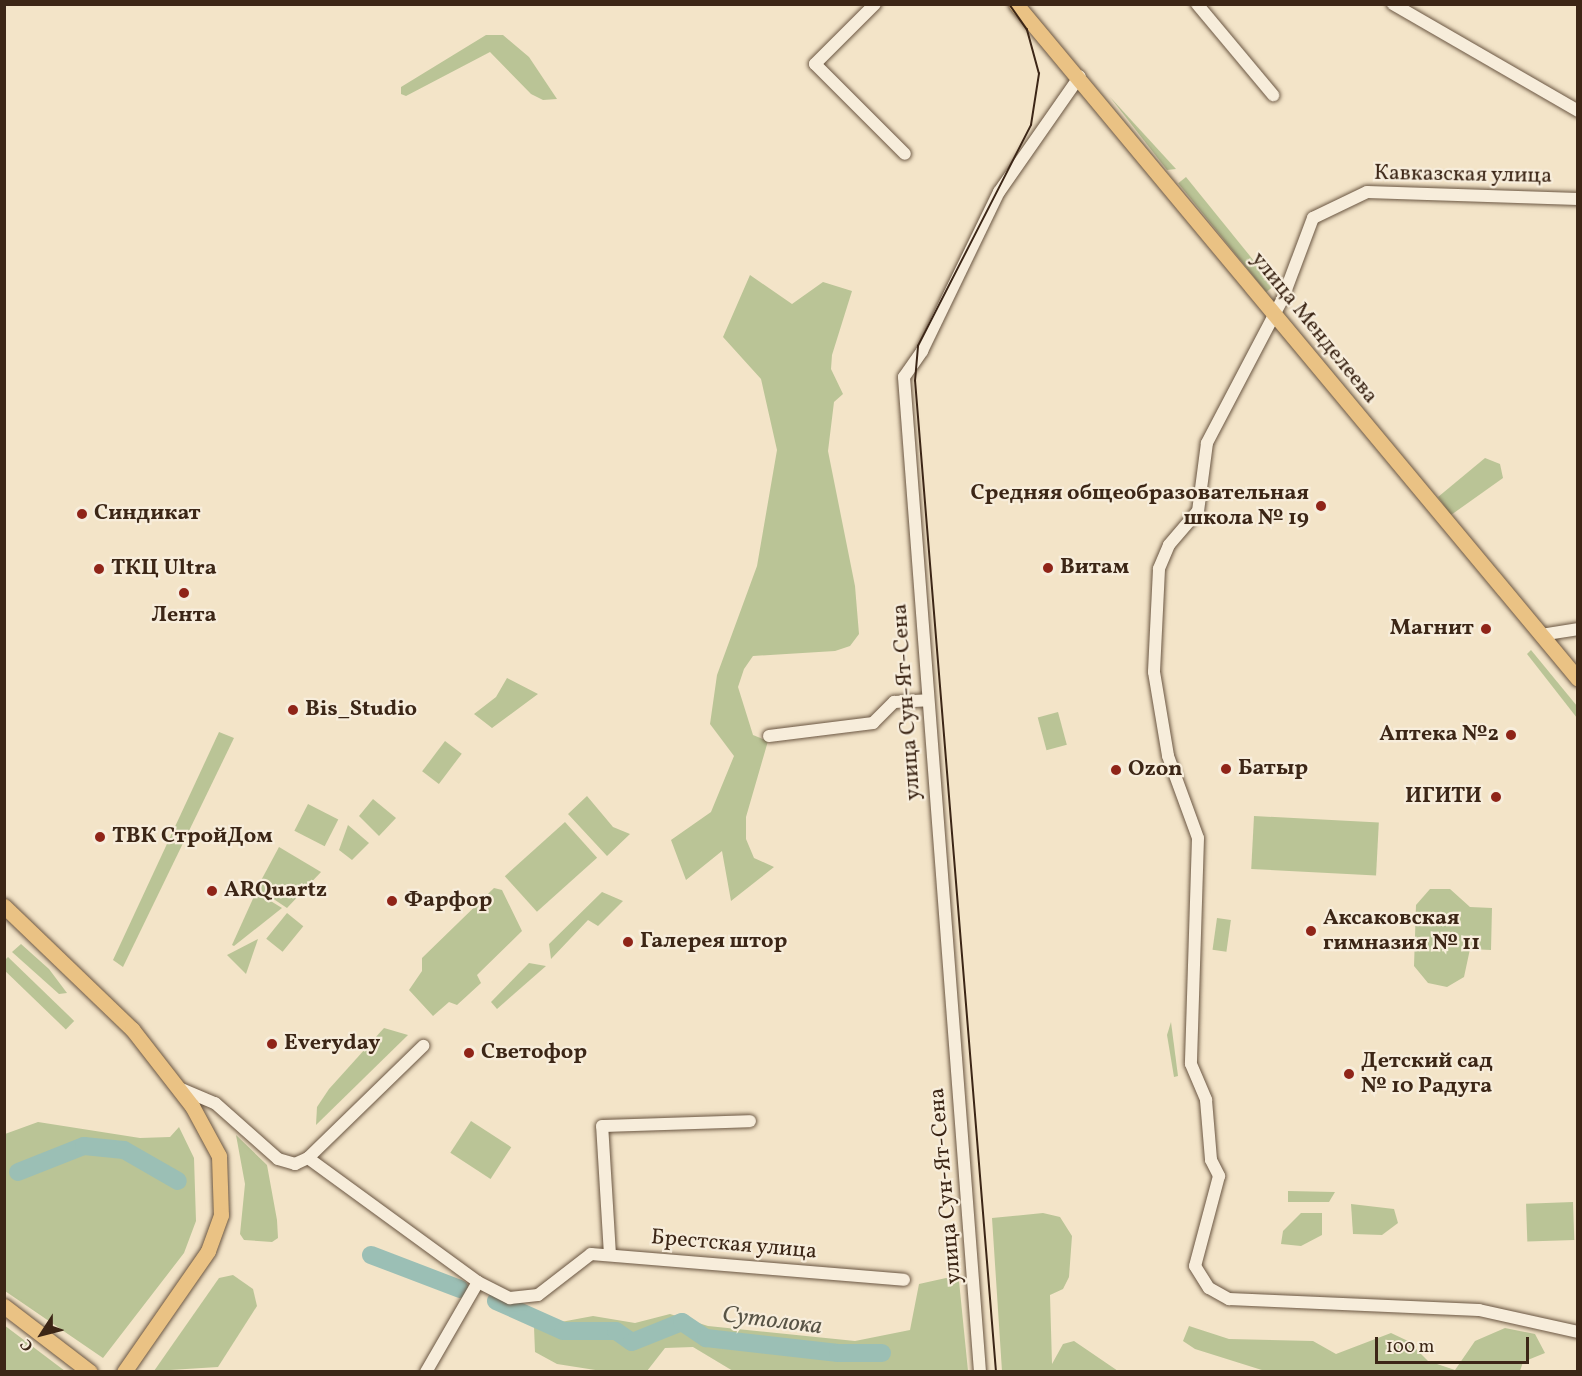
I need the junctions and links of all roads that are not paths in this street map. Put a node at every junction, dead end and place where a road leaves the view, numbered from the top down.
1 (875, 4) edge
2 (1016, 4) edge
3 (1197, 4) edge
4 (1393, 4) edge
5 (1080, 76) junction
6 (1273, 95) dead end
7 (1578, 111) edge
8 (905, 154) dead end
9 (1578, 199) edge
10 (1275, 315) junction
11 (1578, 628) edge
12 (1541, 635) junction
13 (1578, 679) edge
14 (928, 700) junction
15 (769, 736) dead end
16 (4, 906) edge
17 (423, 1046) dead end
18 (179, 1088) junction
19 (750, 1120) dead end
20 (308, 1158) junction
21 (610, 1255) junction
22 (904, 1280) dead end
23 (478, 1282) junction
24 (4, 1306) edge
25 (1578, 1332) edge
26 (90, 1371) edge
27 (124, 1371) edge
28 (426, 1371) edge
29 (980, 1371) edge

1 - 8 street
2 - 5 main road, улица Менделеева
3 - 6 street
4 - 7 street
5 - 10 main road, улица Менделеева
5 - 14 street, улица Сун-Ят-Сена
9 - 10 street, Кавказская улица
10 - 12 main road, улица Менделеева
10 - 25 street, Кавказская улица
11 - 12 street
12 - 13 main road, улица Менделеева
14 - 15 street
14 - 29 street, улица Сун-Ят-Сена
16 - 18 main road
17 - 20 street
18 - 20 street
18 - 27 main road
19 - 21 street
20 - 23 street, Брестская улица
21 - 22 street, Брестская улица
21 - 23 street, Брестская улица
23 - 28 street
24 - 26 main road

